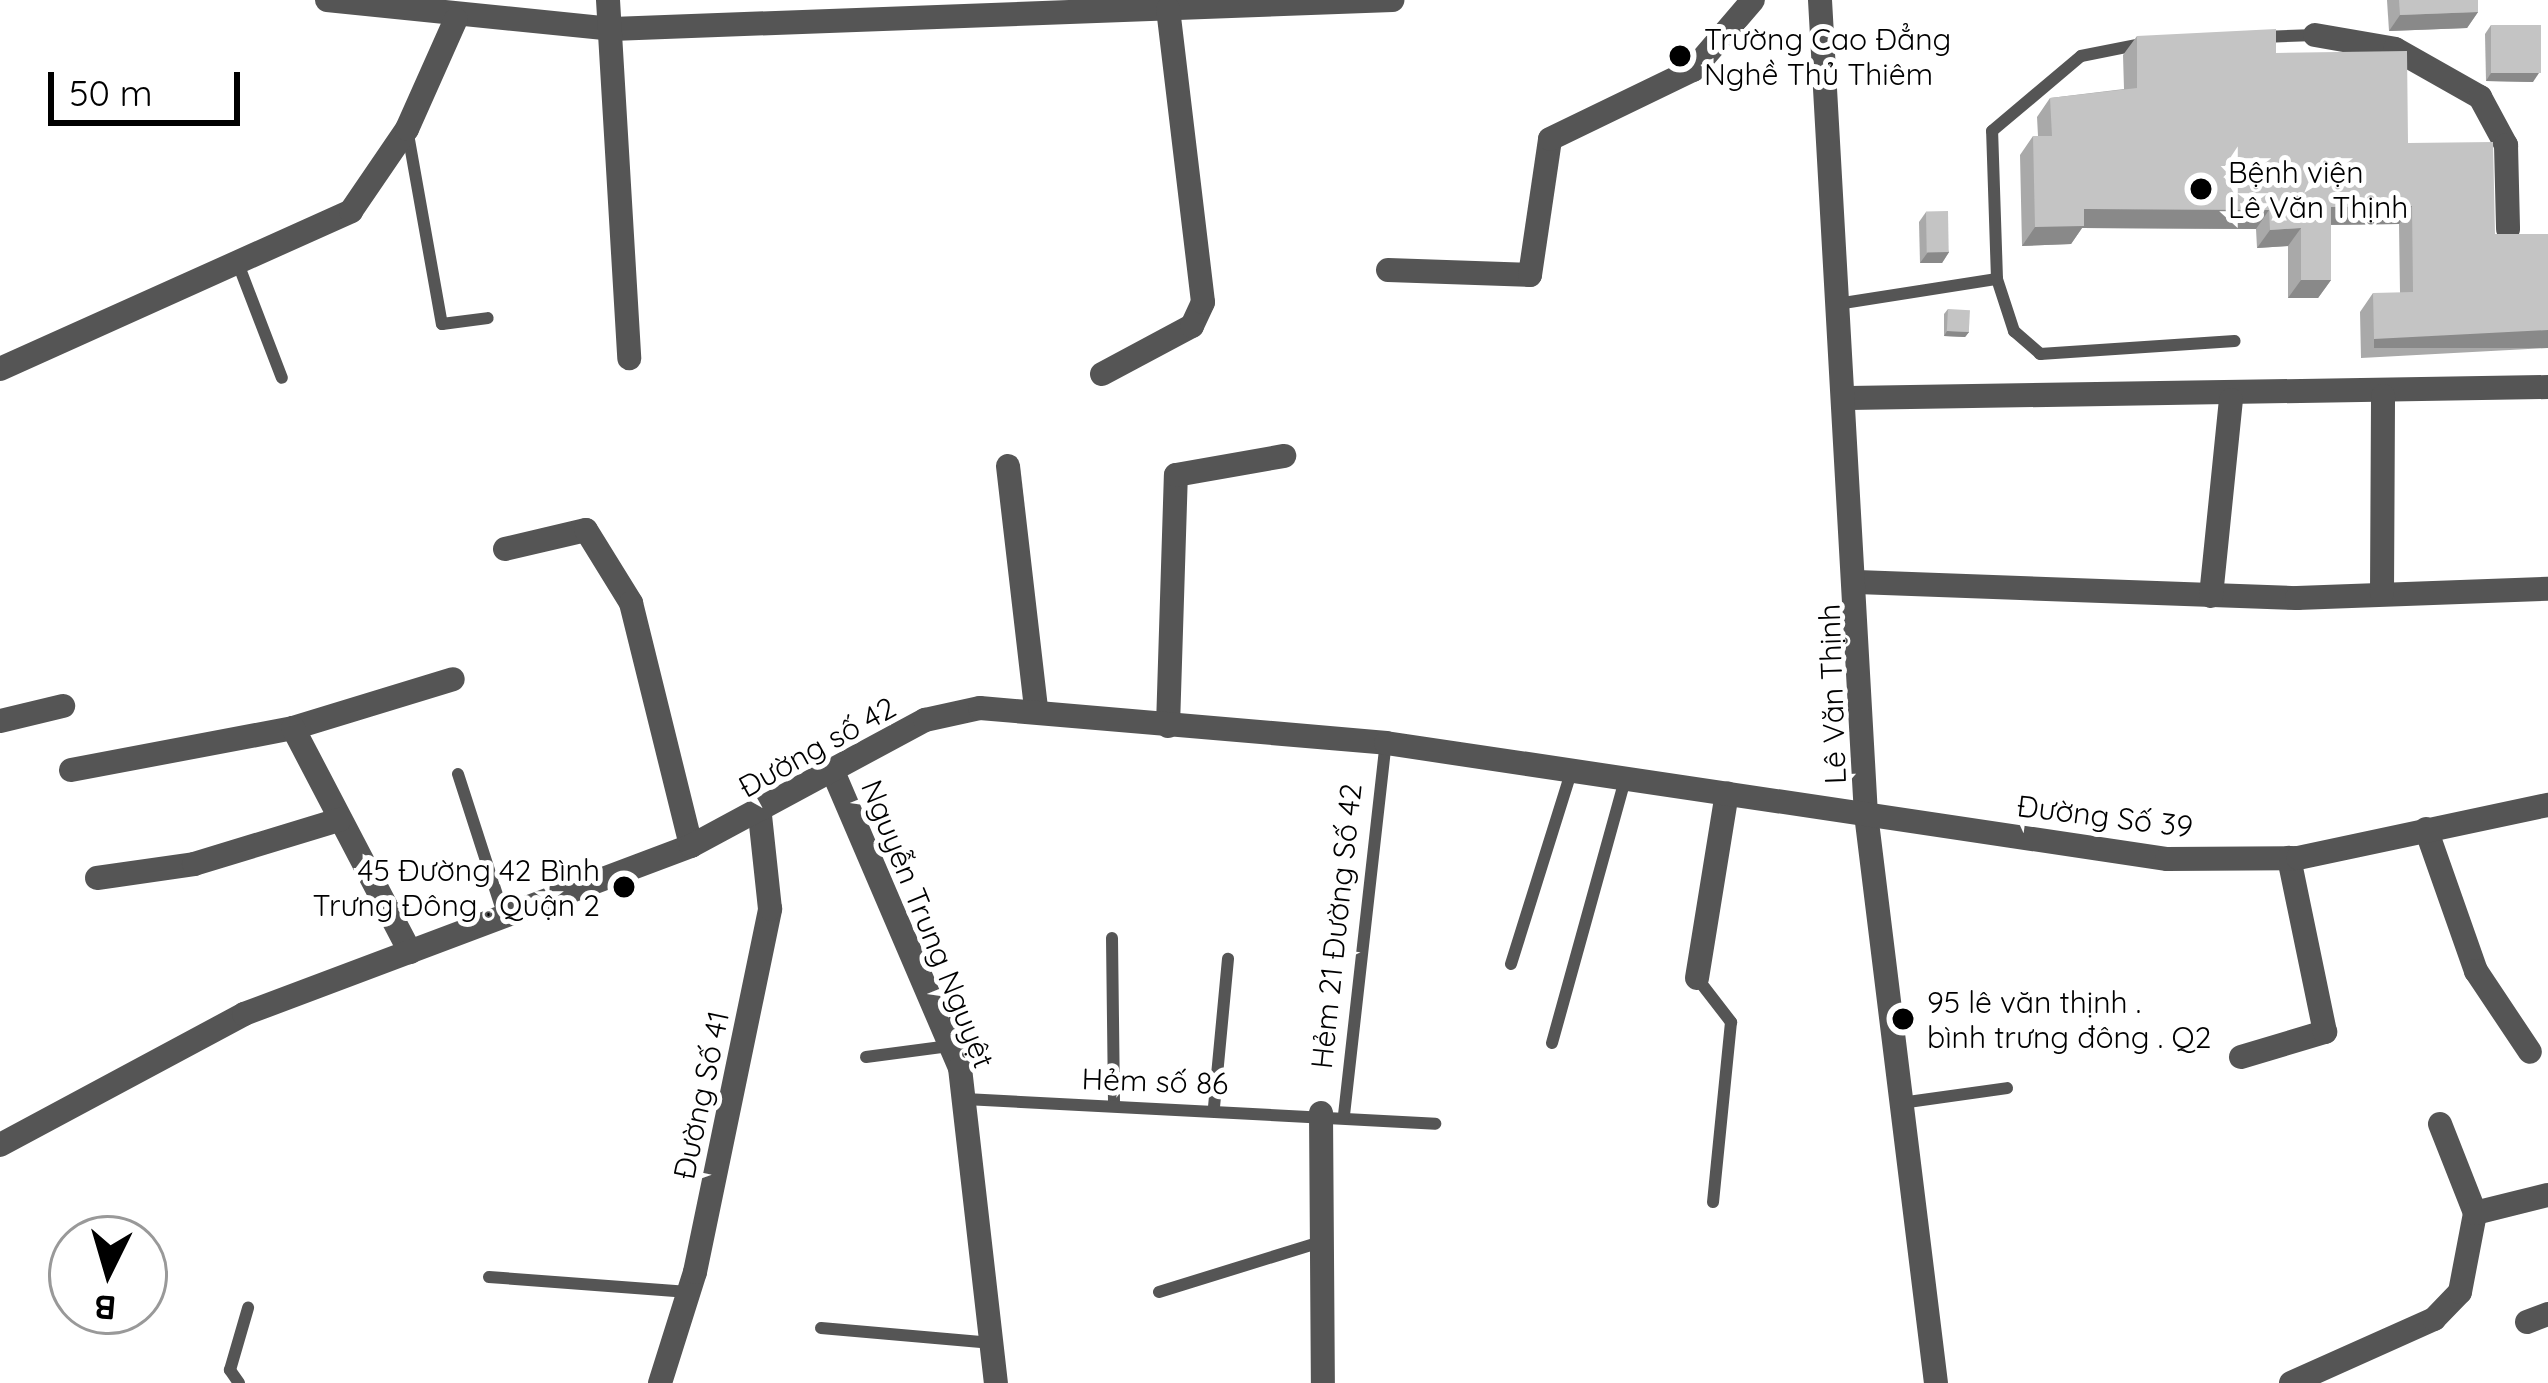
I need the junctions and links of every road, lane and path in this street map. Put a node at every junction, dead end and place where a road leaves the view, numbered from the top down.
1 (327, 0) edge
2 (608, 0) edge
3 (1392, 0) edge
4 (1753, 0) edge
5 (1820, 0) edge
6 (1056, 2) edge
7 (1168, 9) junction
8 (503, 11) edge
9 (456, 19) junction
10 (612, 29) junction
11 (2315, 35) joint
12 (2245, 38) edge
13 (2174, 41) edge
14 (407, 129) junction
15 (2508, 230) edge
16 (236, 260) junction
17 (1388, 270) dead end
18 (1997, 279) junction
19 (1832, 304) junction
20 (488, 318) dead end
21 (2235, 341) dead end
22 (629, 358) dead end
23 (0, 369) edge
24 (1102, 374) dead end
25 (282, 378) dead end
26 (2548, 387) edge
27 (2383, 396) junction
28 (1849, 398) junction
29 (2231, 400) junction
30 (1284, 456) dead end
31 (1008, 466) dead end
32 (505, 549) dead end
33 (1858, 582) junction
34 (2548, 590) edge
35 (2382, 593) junction
36 (2211, 596) junction
37 (453, 679) dead end
38 (63, 706) dead end
39 (1036, 708) junction
40 (0, 721) edge
41 (1168, 726) junction
42 (293, 728) junction
43 (1386, 743) junction
44 (71, 770) dead end
45 (1570, 772) junction
46 (458, 775) dead end
47 (834, 775) junction
48 (1625, 781) junction
49 (1727, 793) junction
50 (2548, 806) edge
51 (760, 814) junction
52 (1866, 814) junction
53 (339, 820) junction
54 (2426, 829) junction
55 (691, 846) junction
56 (2288, 858) junction
57 (97, 878) dead end
58 (504, 916) junction
59 (1112, 938) dead end
60 (410, 952) junction
61 (1228, 959) dead end
62 (1511, 964) dead end
63 (1697, 978) joint
64 (1552, 1043) dead end
65 (950, 1046) junction
66 (2530, 1052) dead end
67 (866, 1057) dead end
68 (2241, 1057) dead end
69 (2007, 1088) dead end
70 (965, 1100) junction
71 (1908, 1102) junction
72 (1114, 1103) junction
73 (1214, 1107) junction
74 (1333, 1114) junction
75 (1435, 1124) dead end
76 (2440, 1124) dead end
77 (0, 1145) edge
78 (2548, 1195) edge
79 (1713, 1202) dead end
80 (2475, 1213) junction
81 (1322, 1242) junction
82 (489, 1277) dead end
83 (689, 1292) junction
84 (1159, 1292) dead end
85 (248, 1308) dead end
86 (820, 1328) dead end
87 (994, 1343) junction
88 (239, 1383) edge
89 (660, 1383) edge
90 (996, 1383) edge
91 (1322, 1383) edge
92 (1936, 1383) edge
93 (2291, 1383) edge

1 - 9 street
2 - 10 street
3 - 7 street
4 - 17 street
5 - 19 street, Lê Văn Thịnh
6 - 7 street
6 - 10 street
7 - 24 street
8 - 9 street
8 - 10 street
9 - 14 street
10 - 22 street
11 - 12 lane
11 - 15 street
13 - 18 lane
14 - 16 street
14 - 20 lane
16 - 23 street
16 - 25 lane
18 - 19 lane
18 - 21 lane
19 - 28 street, Lê Văn Thịnh
26 - 27 street
27 - 29 street
27 - 35 street
28 - 29 street
28 - 33 street, Lê Văn Thịnh
29 - 36 street
30 - 41 street
31 - 39 street
32 - 55 street
33 - 36 street
33 - 52 street, Lê Văn Thịnh
34 - 35 street
35 - 36 street
37 - 42 street
38 - 40 street
39 - 41 street, Đường số 42
39 - 47 street, Đường số 42
41 - 43 street, Đường số 42
42 - 44 street
42 - 53 street
43 - 45 street, Đường số 42
43 - 74 lane, Hẻm 21 Đường Số 42
45 - 48 street, Đường số 42
45 - 62 lane
46 - 58 lane
47 - 51 street, Đường số 42
47 - 65 street, Nguyễn Trung Nguyệt
48 - 49 street, Đường số 42
48 - 64 lane
49 - 52 street, Đường số 42
49 - 63 street
50 - 54 street, Đường Số 39
51 - 55 street, Đường số 42
51 - 83 street, Đường Số 41
52 - 56 street, Đường Số 39
52 - 71 street, Lê Văn Thịnh
53 - 57 street
53 - 60 street
54 - 56 street, Đường Số 39
54 - 66 street
55 - 58 street, Đường số 42
56 - 68 street
58 - 60 street, Đường số 42
59 - 72 lane
60 - 77 street, Đường số 42
61 - 73 lane
63 - 79 lane
65 - 67 lane
65 - 70 street, Nguyễn Trung Nguyệt
69 - 71 lane
70 - 72 lane, Hẻm số 86
70 - 87 street, Nguyễn Trung Nguyệt
71 - 92 street, Lê Văn Thịnh
72 - 73 lane, Hẻm số 86
73 - 74 lane, Hẻm số 86
74 - 75 lane, Hẻm số 86
74 - 81 street, Hẻm 21 Đường Số 42
76 - 80 street
78 - 80 street
80 - 93 street
81 - 84 lane
81 - 91 street, Hẻm 21 Đường Số 42
82 - 83 lane
83 - 89 street, Đường Số 41
85 - 88 lane
86 - 87 lane
87 - 90 street, Nguyễn Trung Nguyệt

